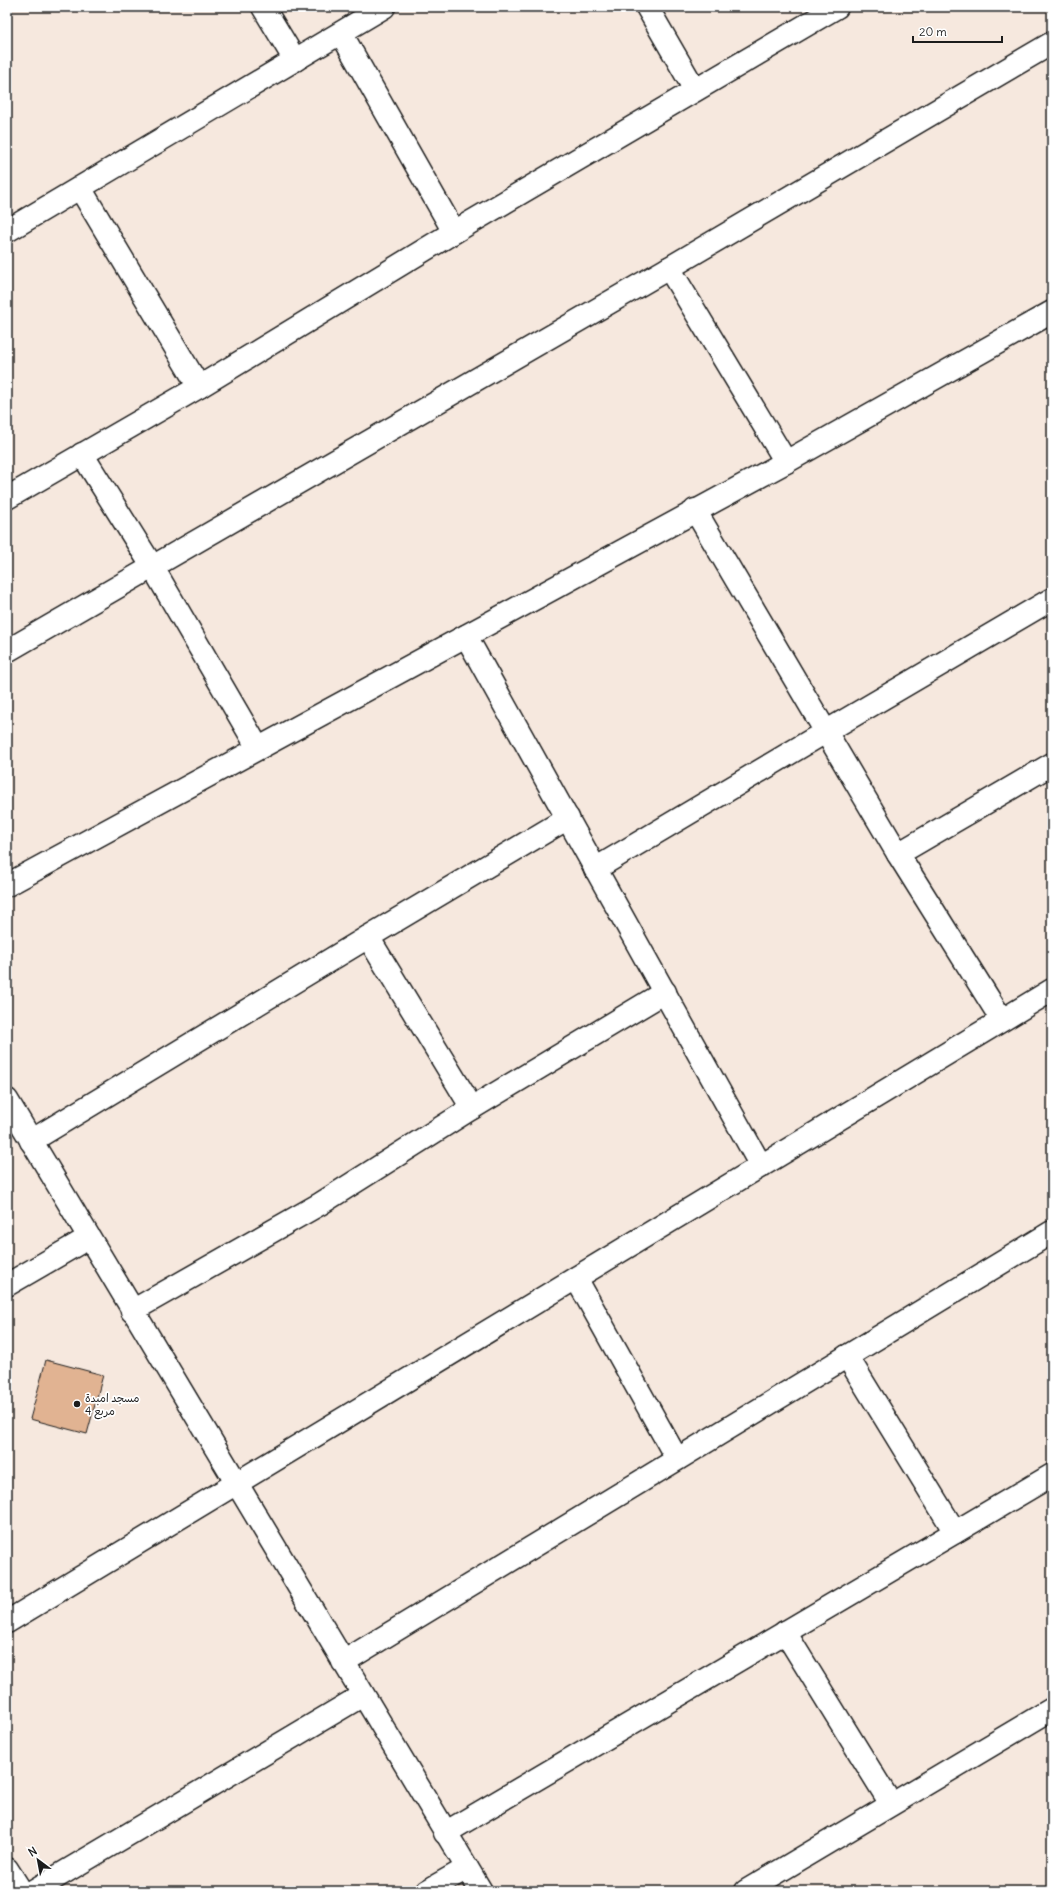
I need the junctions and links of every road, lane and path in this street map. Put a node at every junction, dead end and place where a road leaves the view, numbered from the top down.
1 (263, 7) edge
2 (384, 7) edge
3 (648, 7) edge
4 (837, 7) edge
5 (341, 33) junction
6 (1052, 43) edge
7 (294, 60) junction
8 (695, 90) junction
9 (80, 188) junction
10 (7, 231) edge
11 (454, 232) junction
12 (669, 268) junction
13 (1052, 312) edge
14 (198, 387) junction
15 (82, 454) junction
16 (786, 462) junction
17 (9, 491) edge
18 (695, 510) junction
19 (152, 566) junction
20 (1052, 599) edge
21 (466, 636) junction
22 (7, 651) edge
23 (827, 731) junction
24 (258, 748) junction
25 (1052, 764) edge
26 (568, 818) junction
27 (898, 854) junction
28 (595, 869) junction
29 (7, 885) edge
30 (368, 936) junction
31 (1052, 990) edge
32 (665, 992) junction
33 (1002, 1020) junction
34 (7, 1100) edge
35 (472, 1108) junction
36 (31, 1141) junction
37 (761, 1166) junction
38 (1052, 1232) edge
39 (88, 1238) junction
40 (576, 1278) junction
41 (7, 1285) edge
42 (132, 1311) junction
43 (847, 1356) junction
44 (677, 1459) junction
45 (1052, 1475) edge
46 (236, 1484) junction
47 (954, 1532) junction
48 (7, 1622) edge
49 (785, 1632) junction
50 (343, 1662) junction
51 (362, 1695) junction
52 (1052, 1709) edge
53 (891, 1804) junction
54 (445, 1833) junction
55 (467, 1868) junction
56 (7, 1869) edge
57 (21, 1891) edge
58 (32, 1891) edge
59 (427, 1891) edge
60 (481, 1891) edge
61 (746, 1891) edge

1 - 7 street
2 - 5 street
3 - 8 street
4 - 8 street
5 - 7 street
5 - 11 street
6 - 12 street
7 - 9 street
8 - 11 street
9 - 10 street
9 - 14 street
11 - 14 street
12 - 16 street
12 - 19 street
13 - 16 street
14 - 15 street
15 - 17 street
15 - 19 street
16 - 18 street
18 - 21 street
18 - 23 street
19 - 22 street
19 - 24 street
20 - 23 street
21 - 24 street
21 - 26 street
23 - 27 street
23 - 28 street
24 - 29 street
25 - 27 street
26 - 28 street
26 - 30 street
27 - 33 street
28 - 32 street
30 - 35 street
30 - 36 street
31 - 33 street
32 - 35 street
32 - 37 street
33 - 37 street
34 - 36 street
35 - 42 street
36 - 39 street
37 - 40 street
38 - 43 street
39 - 41 street
39 - 42 street
40 - 44 street
40 - 46 street
42 - 46 street
43 - 44 street
43 - 47 street
44 - 50 street
45 - 47 street
46 - 48 street
46 - 50 street
47 - 49 street
49 - 53 street
49 - 54 street
50 - 51 street
51 - 54 street
51 - 58 street
52 - 53 street
53 - 61 street
54 - 55 street
55 - 59 street
55 - 60 street
56 - 57 street

